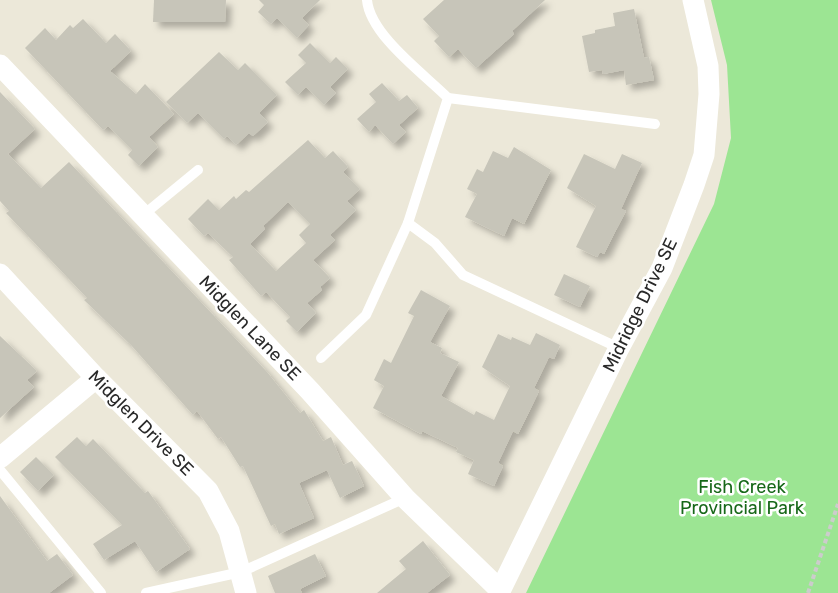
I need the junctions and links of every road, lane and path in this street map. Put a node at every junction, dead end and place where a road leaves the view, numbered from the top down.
1 (367, 0) edge
2 (693, 0) edge
3 (0, 65) edge
4 (448, 99) junction
5 (655, 124) dead end
6 (198, 170) dead end
7 (142, 216) junction
8 (408, 223) junction
9 (0, 274) edge
10 (619, 348) junction
11 (321, 358) dead end
12 (96, 378) junction
13 (0, 458) edge
14 (0, 470) edge
15 (405, 498) junction
16 (838, 504) edge
17 (241, 572) junction
18 (499, 592) edge
19 (101, 593) edge
20 (146, 593) edge
21 (246, 593) edge
22 (808, 593) edge

1 - 4 lane
2 - 10 street, Midridge Drive SE
3 - 7 street, Midglen Lane SE
4 - 5 lane
4 - 8 lane
6 - 7 lane
7 - 15 street, Midglen Lane SE
8 - 10 lane
8 - 11 lane
9 - 12 street, Midglen Drive SE
10 - 18 street, Midridge Drive SE
12 - 13 street
12 - 17 street, Midglen Drive SE
14 - 19 lane
15 - 17 lane
15 - 18 street, Midglen Lane SE
16 - 22 path
17 - 20 lane
17 - 21 street, Midglen Drive SE

